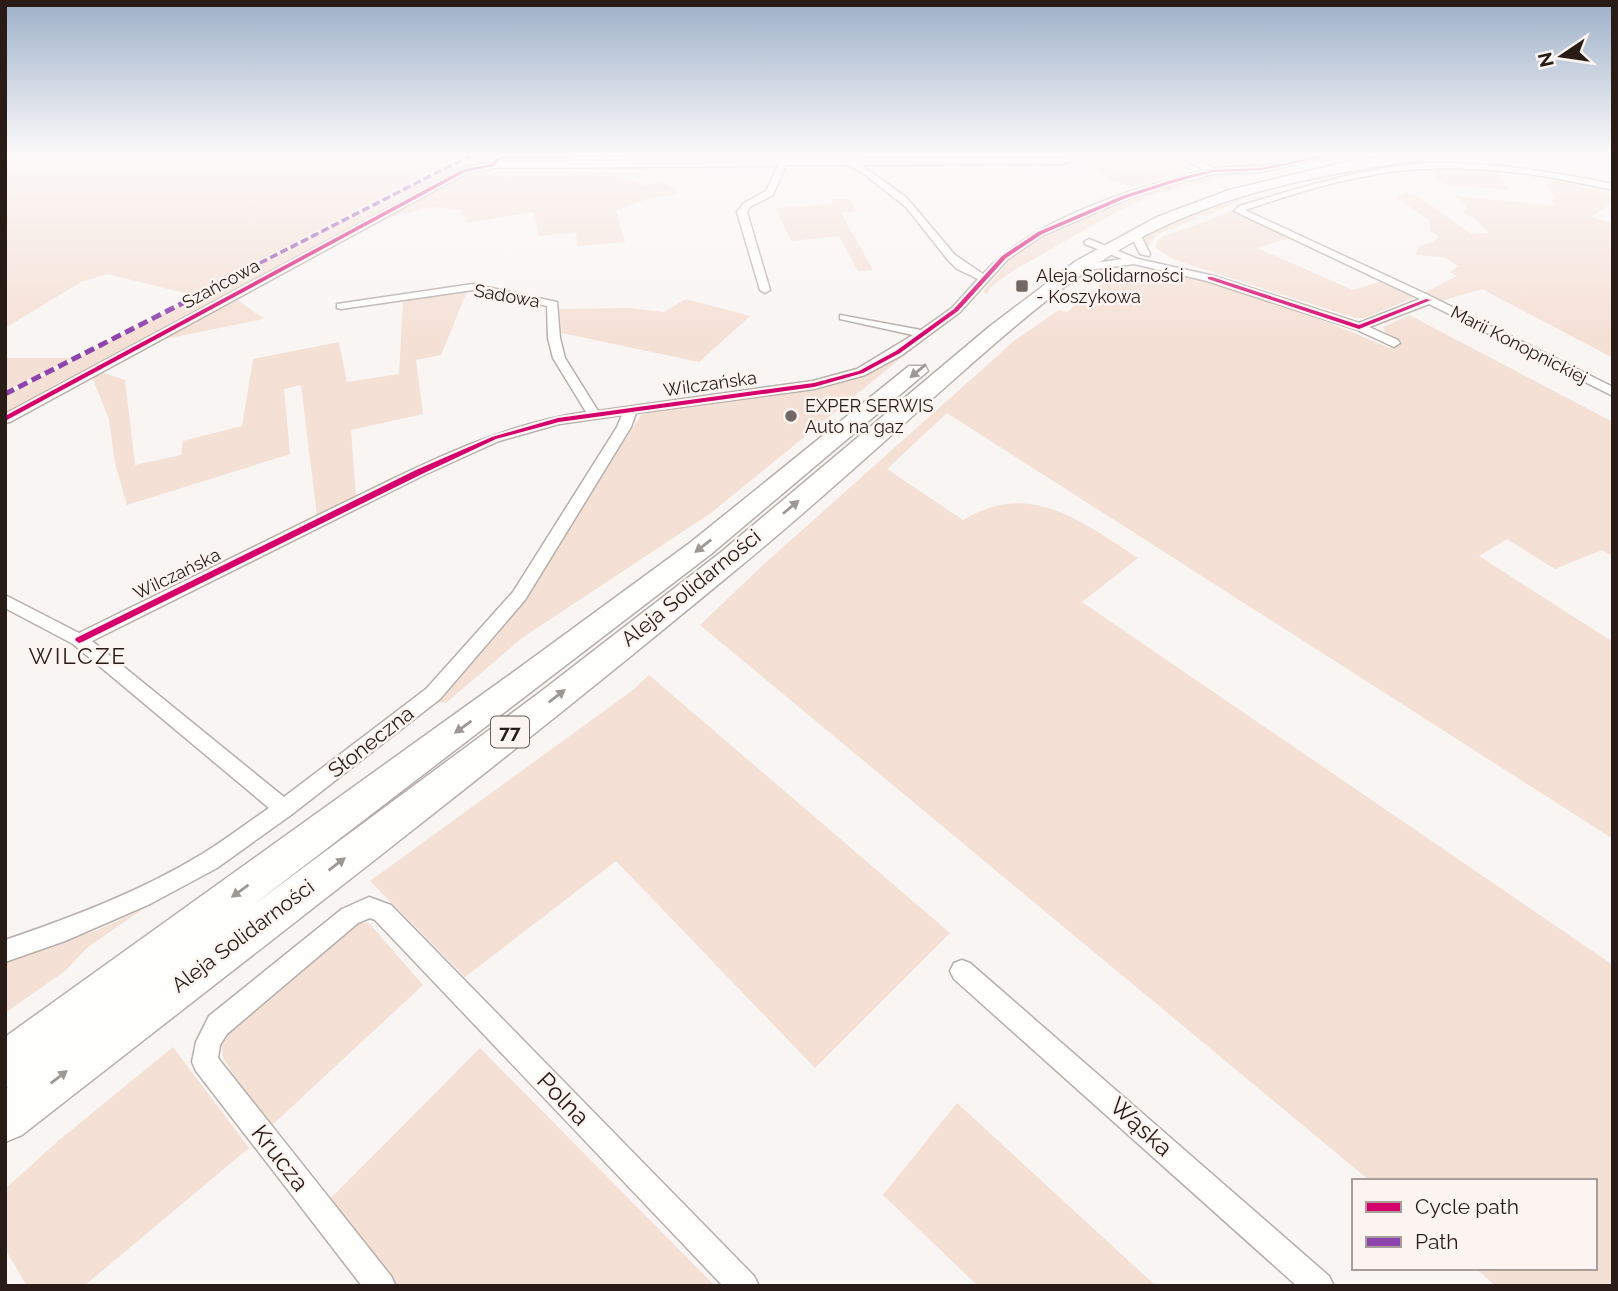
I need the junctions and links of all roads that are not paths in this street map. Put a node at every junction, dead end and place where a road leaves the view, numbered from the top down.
1 (382, 215) edge
2 (743, 215) edge
3 (917, 215) edge
4 (1083, 215) edge
5 (1161, 215) edge
6 (1176, 215) edge
7 (1246, 215) edge
8 (1135, 234) junction
9 (1093, 253) junction
10 (1140, 257) junction
11 (985, 278) junction
12 (765, 290) dead end
13 (1428, 300) junction
14 (341, 306) dead end
15 (844, 317) dead end
16 (1359, 327) junction
17 (923, 334) junction
18 (1394, 343) dead end
19 (1613, 393) edge
20 (630, 411) junction
21 (593, 414) junction
22 (5, 419) edge
23 (5, 601) edge
24 (79, 640) junction
25 (284, 809) junction
26 (383, 912) joint
27 (5, 951) edge
28 (962, 971) dead end
29 (5, 1065) edge
30 (5, 1118) edge
31 (381, 1286) edge
32 (744, 1286) edge
33 (1319, 1286) edge

1 - 22 street, Szańcowa
2 - 12 street
3 - 11 street
4 - 11 street, WiIczańska
5 - 9 highway, Aleja Solidarności / 77
6 - 8 highway, Aleja Solidarności / 77
7 - 13 street, Marii Konopnickiej
8 - 9 highway, Aleja Solidarności / 77
8 - 10 street
9 - 10 street
9 - 10 street
9 -> 29 highway, Aleja Solidarności / 77
30 -> 9 highway, Aleja Solidarności / 77
10 - 16 street
11 - 17 street, WiIczańska
13 - 16 street
13 - 19 street, Marii Konopnickiej
14 - 21 street, Sadowa
15 - 17 street
16 - 18 street
17 - 20 street, WiIczańska
20 - 21 street, WiIczańska
20 - 25 street, Słoneczna
21 - 24 street, WiIczańska
23 - 24 street
24 - 25 street
25 - 27 street, Słoneczna
26 - 31 street, Krucza
26 - 32 street, Polna
28 - 33 street, Wąska

